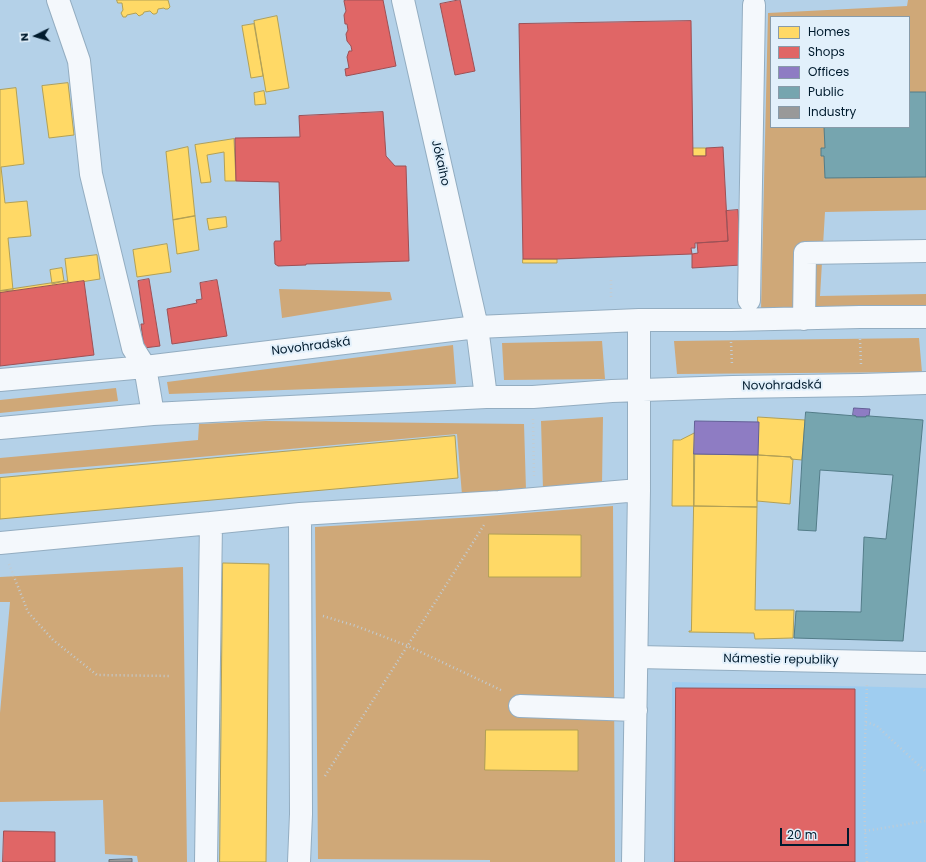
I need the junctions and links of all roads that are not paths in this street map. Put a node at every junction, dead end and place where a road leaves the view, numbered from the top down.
1 (58, 0) edge
2 (403, 0) edge
3 (754, 5) dead end
4 (926, 251) edge
5 (749, 300) dead end
6 (926, 317) edge
7 (804, 319) junction
8 (639, 320) junction
9 (477, 327) junction
10 (145, 367) junction
11 (0, 380) edge
12 (926, 383) edge
13 (639, 390) junction
14 (486, 397) junction
15 (153, 414) junction
16 (0, 428) edge
17 (640, 490) junction
18 (300, 514) junction
19 (211, 523) junction
20 (0, 543) edge
21 (637, 657) junction
22 (926, 663) edge
23 (520, 706) road end
24 (636, 710) junction
25 (206, 862) edge
26 (299, 862) edge
27 (633, 862) edge

1 - 10 street
2 - 9 street, Jókaiho
3 - 5 street
4 - 7 street
6 - 7 street, Novohradská
7 - 8 street, Novohradská
8 - 9 street, Novohradská
8 - 13 street
9 - 10 street, Novohradská
9 - 14 street
10 - 11 street, Novohradská
10 - 15 street
12 - 13 street, Novohradská
13 - 14 street, Novohradská
13 - 17 street
14 - 15 street, Novohradská
15 - 16 street, Novohradská
17 - 18 street
17 - 21 street
18 - 19 street
18 - 26 street
19 - 20 street
19 - 25 street
21 - 22 street, Námestie republiky
21 - 24 street
23 - 24 street
24 - 27 street

